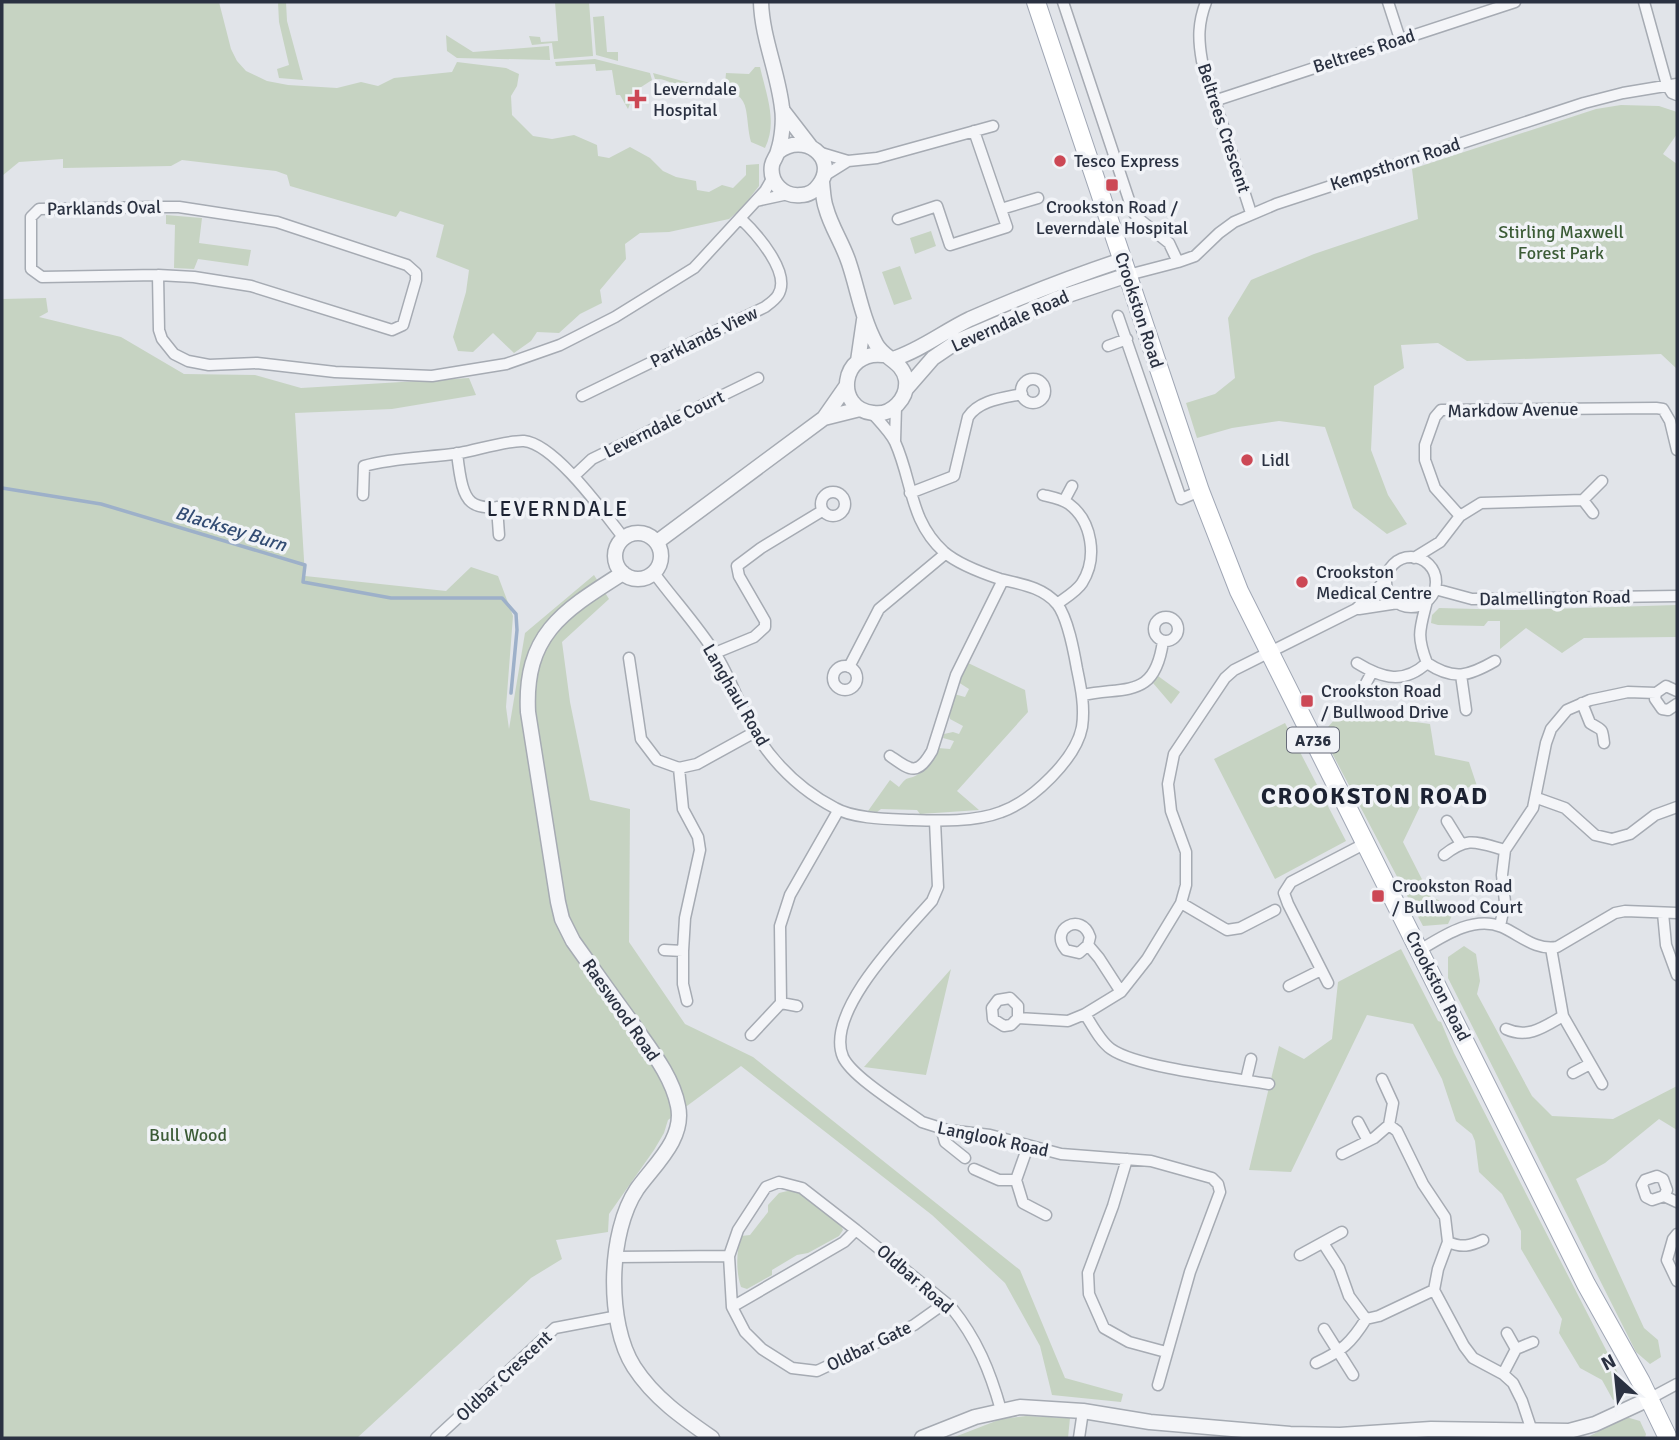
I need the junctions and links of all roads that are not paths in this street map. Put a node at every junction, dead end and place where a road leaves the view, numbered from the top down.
1 (761, 2) edge
2 (1063, 2) edge
3 (1206, 2) edge
4 (1388, 2) edge
5 (1515, 2) edge
6 (1644, 2) edge
7 (1035, 4) edge
8 (1490, 6) edge
9 (1400, 39) junction
10 (1672, 84) edge
11 (1677, 95) edge
12 (1214, 101) junction
13 (783, 111) junction
14 (993, 126) dead end
15 (974, 131) junction
16 (814, 149) junction
17 (778, 152) junction
18 (848, 161) junction
19 (773, 177) junction
20 (823, 179) junction
21 (788, 194) junction
22 (805, 195) junction
23 (1038, 198) dead end
24 (756, 201) junction
25 (826, 209) junction
26 (1001, 209) junction
27 (1251, 213) junction
28 (740, 218) junction
29 (898, 219) dead end
30 (1178, 262) junction
31 (1125, 268) junction
32 (158, 275) junction
33 (1118, 316) dead end
34 (864, 320) junction
35 (1127, 340) junction
36 (1108, 345) dead end
37 (888, 357) junction
38 (858, 361) junction
39 (758, 378) dead end
40 (847, 385) junction
41 (906, 389) junction
42 (1022, 394) dead end
43 (582, 396) dead end
44 (896, 406) junction
45 (866, 411) junction
46 (824, 418) junction
47 (895, 442) junction
48 (1677, 450) edge
49 (457, 453) junction
50 (574, 476) junction
51 (1602, 481) dead end
52 (1072, 486) dead end
53 (1200, 491) junction
54 (910, 493) junction
55 (363, 495) dead end
56 (1043, 495) dead end
57 (1583, 500) junction
58 (1064, 501) junction
59 (527, 506) dead end
60 (497, 507) junction
61 (822, 511) dead end
62 (1593, 513) dead end
63 (1460, 516) junction
64 (499, 535) dead end
65 (623, 537) junction
66 (657, 542) junction
67 (1440, 542) junction
68 (946, 554) junction
69 (1414, 558) junction
70 (623, 573) junction
71 (654, 573) junction
72 (1434, 573) junction
73 (1003, 580) junction
74 (1386, 580) junction
75 (1435, 589) junction
76 (1677, 596) edge
77 (1427, 601) junction
78 (1057, 604) junction
79 (1400, 604) junction
80 (1356, 609) junction
81 (1419, 628) junction
82 (1163, 641) dead end
83 (715, 653) junction
84 (1269, 653) junction
85 (629, 657) dead end
86 (1495, 661) dead end
87 (1357, 663) dead end
88 (1427, 663) junction
89 (849, 667) dead end
90 (1372, 672) junction
91 (1461, 675) junction
92 (1364, 687) dead end
93 (1677, 691) edge
94 (1656, 693) junction
95 (1083, 695) junction
96 (1582, 703) junction
97 (1677, 704) edge
98 (1466, 710) dead end
99 (755, 732) junction
100 (1604, 743) dead end
101 (890, 756) dead end
102 (679, 768) junction
103 (1537, 798) junction
104 (1677, 807) edge
105 (838, 810) junction
106 (935, 821) junction
107 (1447, 821) dead end
108 (1460, 842) junction
109 (1364, 844) junction
110 (1505, 850) junction
111 (1444, 855) dead end
112 (1181, 904) junction
113 (1275, 910) dead end
114 (1663, 913) junction
115 (1677, 913) edge
116 (1500, 926) junction
117 (1088, 946) dead end
118 (1551, 948) junction
119 (664, 950) dead end
120 (1420, 950) junction
121 (683, 951) junction
122 (1321, 970) junction
123 (1677, 975) edge
124 (1328, 984) dead end
125 (1289, 986) dead end
126 (1121, 992) junction
127 (687, 1001) dead end
128 (781, 1003) junction
129 (797, 1006) dead end
130 (1085, 1014) junction
131 (1563, 1016) junction
132 (1018, 1018) dead end
133 (1506, 1028) dead end
134 (751, 1035) dead end
135 (1251, 1059) dead end
136 (1590, 1064) junction
137 (1573, 1073) dead end
138 (1382, 1079) dead end
139 (1245, 1080) junction
140 (1269, 1084) dead end
141 (1602, 1084) dead end
142 (1358, 1122) dead end
143 (1389, 1125) junction
144 (941, 1128) junction
145 (1368, 1141) junction
146 (1028, 1146) junction
147 (1342, 1154) dead end
148 (965, 1158) dead end
149 (1126, 1158) junction
150 (974, 1169) dead end
151 (1016, 1180) junction
152 (1664, 1196) dead end
153 (1677, 1202) edge
154 (1046, 1215) dead end
155 (856, 1230) junction
156 (1342, 1232) dead end
157 (1677, 1234) edge
158 (1483, 1240) dead end
159 (1323, 1242) junction
160 (1448, 1242) junction
161 (730, 1251) junction
162 (1300, 1255) dead end
163 (615, 1257) junction
164 (1677, 1281) edge
165 (1434, 1290) junction
166 (945, 1303) junction
167 (732, 1307) junction
168 (618, 1317) junction
169 (1366, 1318) junction
170 (1324, 1329) dead end
171 (1507, 1333) dead end
172 (1533, 1342) dead end
173 (1516, 1349) junction
174 (1340, 1351) junction
175 (1166, 1352) junction
176 (1316, 1363) dead end
177 (1503, 1374) junction
178 (1353, 1375) dead end
179 (1677, 1384) edge
180 (1157, 1385) dead end
181 (1648, 1399) junction
182 (1001, 1410) junction
183 (1083, 1411) junction
184 (1532, 1431) junction
185 (1188, 1432) edge
186 (1340, 1436) edge
187 (436, 1438) edge
188 (709, 1438) edge
189 (922, 1438) edge
190 (1079, 1438) edge
191 (1668, 1438) edge

1 - 13 street
2 - 30 street
3 - 12 street, Beltrees Crescent
4 - 9 street
5 - 8 street, Beltrees Road
6 - 10 street
7 - 31 main road, Crookston Road / A736
8 - 9 street, Beltrees Road
9 - 12 street, Beltrees Road
10 - 11 street
10 - 27 street, Kempsthorn Road
12 - 27 street, Beltrees Crescent
13 - 16 street
13 - 17 street
14 - 15 street
15 - 18 street
15 - 26 street
16 - 17 street
16 - 18 street
16 - 20 street
17 - 19 street
18 - 20 street
19 - 21 street
19 - 24 street
20 - 22 street
20 - 25 street
21 - 22 street
21 - 24 street
22 - 25 street
23 - 26 street
24 - 28 street
25 - 34 street
26 - 29 street
27 - 30 street, Kempsthorn Road
28 - 32 street
28 - 43 street, Parklands View
30 - 31 street, Kempsthorn Road
31 - 37 street, Leverndale Road
31 - 41 street, Leverndale Road
31 - 53 main road, Crookston Road / A736
32 - 32 street, Parklands Oval
33 - 35 street, Crookston Road
34 - 37 street
34 - 38 street
35 - 36 street, Crookston Road
35 - 53 street, Crookston Road
37 - 38 street
37 - 41 street
38 - 40 street
39 - 50 street, Leverndale Court
40 - 45 street
40 - 46 street
41 - 44 street
42 - 54 street
44 - 45 street
44 - 47 street
45 - 46 street
45 - 47 street
46 - 66 street
47 - 54 street
48 - 63 street, Markdow Avenue
49 - 50 street
49 - 55 street
49 - 60 street
50 - 65 street
51 - 57 street
52 - 58 street
53 - 84 main road, Crookston Road / A736
54 - 68 street
56 - 58 street
57 - 62 street
57 - 63 street
58 - 78 street
59 - 60 street
60 - 64 street
61 - 83 street
63 - 67 street
65 - 66 street
65 - 70 street
66 - 71 street
67 - 69 street
67 - 72 street
68 - 73 street
68 - 89 street
69 - 72 street
69 - 74 street
70 - 71 street
70 - 163 street, Raeswood Road
71 - 83 street, Langhaul Road
72 - 75 street
73 - 78 street
73 - 101 street
74 - 79 street
74 - 80 street
75 - 76 street, Dalmellington Road
75 - 77 street
77 - 79 street
77 - 81 street
78 - 95 street, Langhaul Road
79 - 80 street
79 - 81 street
80 - 84 street
81 - 88 street
82 - 95 street
83 - 99 street, Langhaul Road
84 - 109 main road, Crookston Road / A736
84 - 112 street
85 - 102 street
86 - 91 street
87 - 90 street
88 - 90 street
88 - 91 street
90 - 92 street
91 - 98 street
93 - 94 street
94 - 96 street
94 - 97 street
95 - 106 street, Langhaul Road
96 - 100 street
96 - 103 street
99 - 102 street
99 - 105 street, Langhaul Road
102 - 121 street
103 - 104 street
103 - 110 street
105 - 106 street, Langhaul Road
105 - 128 street
106 - 144 street, Langlook Road
107 - 108 street
108 - 110 street
108 - 111 street
109 - 120 main road, Crookston Road / A736
109 - 122 street
110 - 116 street
112 - 113 street
112 - 126 street
114 - 115 street
114 - 118 street
114 - 123 street
116 - 118 street
116 - 120 street
117 - 126 street
118 - 131 street
119 - 121 street
120 - 181 main road, Crookston Road / A736
121 - 127 street
122 - 124 street
122 - 125 street
126 - 130 street
128 - 129 street
128 - 134 street
130 - 132 street
130 - 139 street
131 - 133 street
131 - 136 street
135 - 139 street
136 - 137 street
136 - 141 street
138 - 143 street
139 - 140 street
142 - 145 street
143 - 145 street
143 - 160 street
144 - 146 street, Langlook Road
144 - 148 street
145 - 147 street
146 - 149 street, Langlook Road
146 - 151 street
149 - 175 street
149 - 175 street, Langlook Road
150 - 151 street
151 - 154 street
152 - 153 street
155 - 161 street, Oldbar Road
155 - 166 street, Oldbar Road
155 - 167 street
156 - 159 street
157 - 164 street
158 - 160 street
159 - 162 street
159 - 169 street
160 - 165 street
161 - 163 street
161 - 167 street
163 - 168 street, Raeswood Road
165 - 169 street
165 - 177 street
166 - 167 street, Oldbar Gate
166 - 182 street, Oldbar Road
168 - 187 street, Oldbar Crescent
168 - 188 street, Raeswood Road
169 - 174 street
170 - 174 street
171 - 173 street
172 - 173 street
173 - 177 street
174 - 176 street
174 - 178 street
175 - 180 street, Langlook Road
177 - 184 street
179 - 181 street
181 - 184 street
181 - 191 main road, Crookston Road / A736
182 - 183 street
182 - 189 street
183 - 185 street
183 - 190 street
184 - 186 street
185 - 186 street

